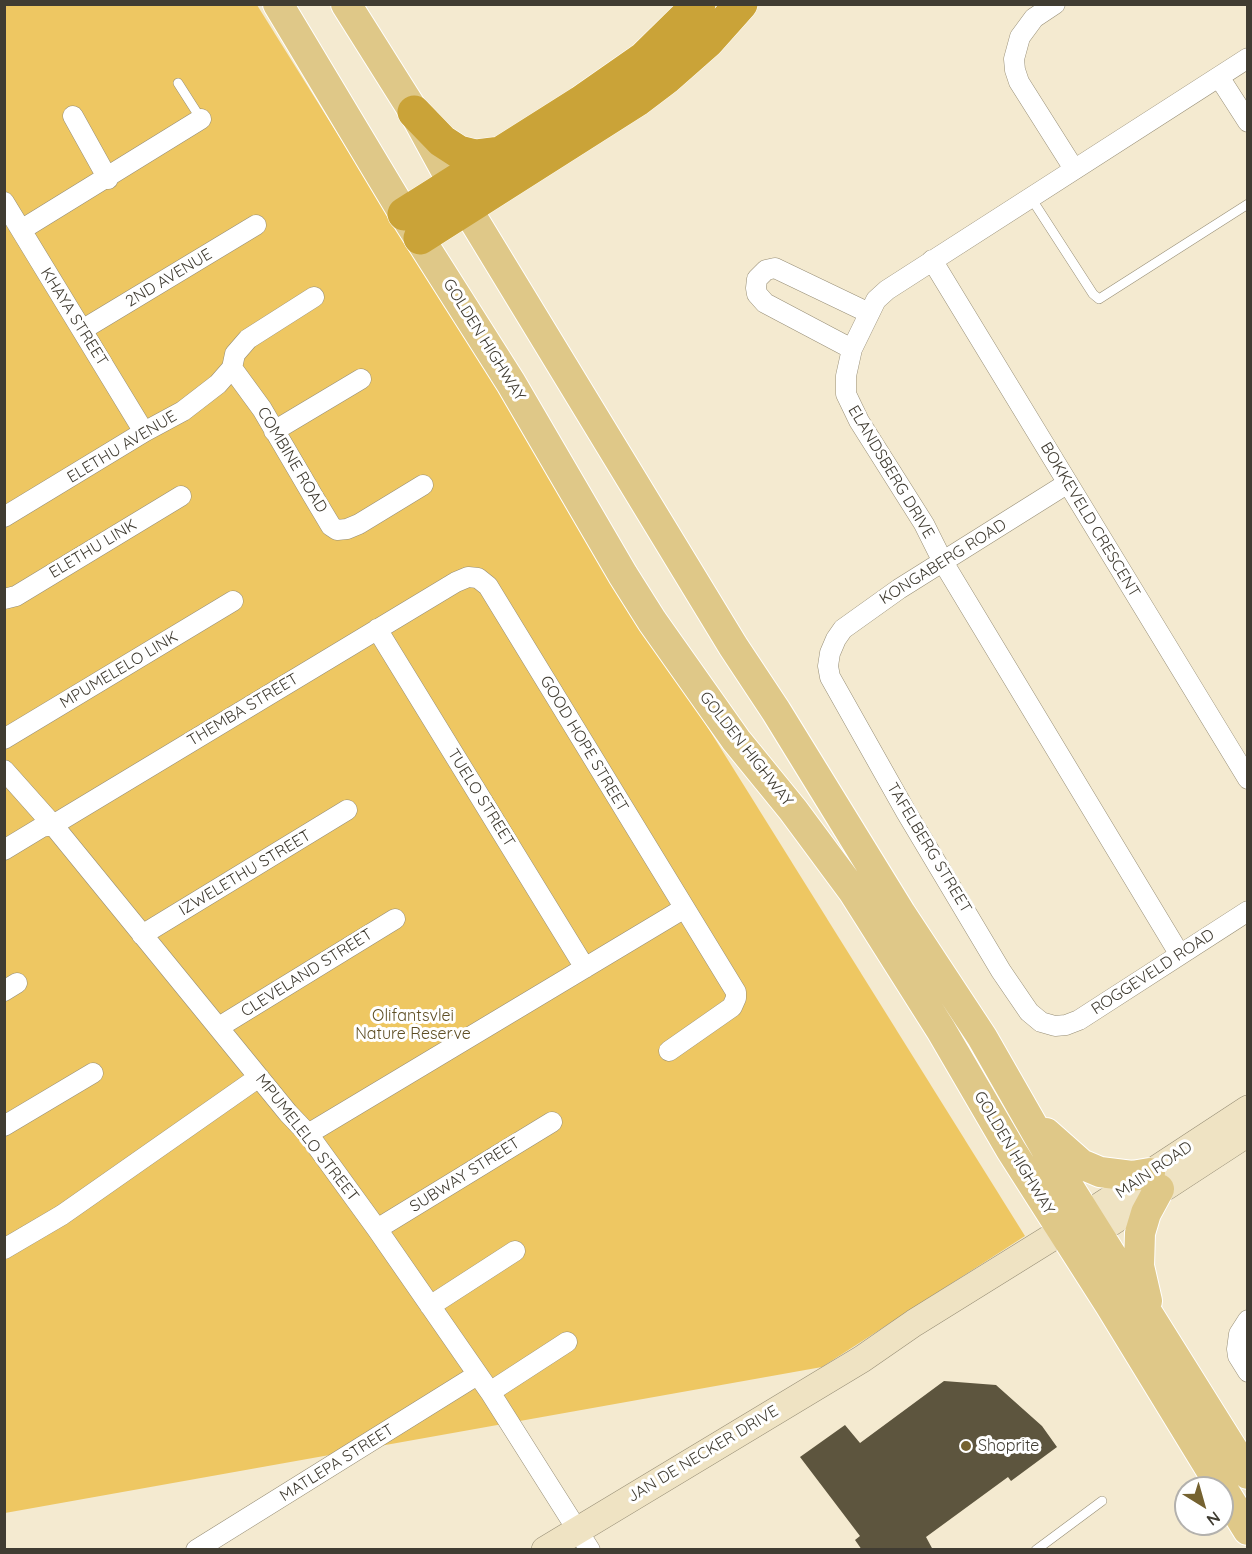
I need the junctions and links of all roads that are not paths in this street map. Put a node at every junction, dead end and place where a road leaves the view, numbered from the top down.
1 (278, 4) edge
2 (346, 4) edge
3 (699, 4) edge
4 (741, 4) edge
5 (1055, 4) edge
6 (1248, 58) edge
7 (1219, 77) junction
8 (178, 83) dead end
9 (414, 112) junction
10 (73, 116) dead end
11 (201, 119) joint
12 (1248, 122) edge
13 (499, 153) junction
14 (1074, 169) junction
15 (108, 178) junction
16 (459, 196) junction
17 (1031, 198) junction
18 (4, 202) edge
19 (1248, 204) edge
20 (256, 225) dead end
21 (412, 226) junction
22 (21, 230) junction
23 (932, 260) junction
24 (314, 297) dead end
25 (869, 313) junction
26 (82, 330) junction
27 (852, 349) junction
28 (232, 368) junction
29 (361, 379) dead end
30 (274, 431) junction
31 (144, 432) junction
32 (1068, 483) junction
33 (423, 485) dead end
34 (181, 496) dead end
35 (4, 517) edge
36 (943, 562) junction
37 (483, 581) joint
38 (4, 599) edge
39 (233, 601) dead end
40 (376, 629) junction
41 (830, 653) joint
42 (4, 739) edge
43 (4, 770) edge
44 (1248, 779) edge
45 (347, 810) dead end
46 (53, 825) junction
47 (4, 850) edge
48 (684, 909) junction
49 (1248, 911) edge
50 (395, 919) dead end
51 (142, 935) junction
52 (1180, 955) junction
53 (585, 968) junction
54 (1055, 1026) joint
55 (219, 1027) junction
56 (669, 1051) dead end
57 (93, 1073) dead end
58 (259, 1077) junction
59 (1248, 1109) edge
60 (1030, 1119) junction
61 (552, 1122) dead end
62 (4, 1126) edge
63 (1248, 1133) edge
64 (308, 1134) junction
65 (1155, 1181) junction
66 (377, 1229) junction
67 (1079, 1231) junction
68 (4, 1249) edge
69 (515, 1251) dead end
70 (430, 1306) junction
71 (1152, 1319) junction
72 (1248, 1320) edge
73 (567, 1342) dead end
74 (1248, 1372) edge
75 (477, 1375) junction
76 (490, 1392) junction
77 (1248, 1474) edge
78 (1215, 1476) edge
79 (1102, 1501) dead end
80 (1234, 1507) edge
81 (1248, 1530) edge
82 (584, 1540) edge
83 (196, 1550) edge
84 (545, 1550) edge
85 (1036, 1550) edge

1 - 21 main road, GOLDEN HIGHWAY
2 - 9 main road, GOLDEN HIGHWAY
3 - 13 highway
4 - 16 highway
5 - 14 street
6 - 7 street, ELANDSBERG DRIVE
7 - 12 street
7 - 14 street, ELANDSBERG DRIVE
8 - 11 lane
9 - 13 highway
9 - 16 main road, GOLDEN HIGHWAY
10 - 15 street
11 - 15 street
13 - 16 highway
14 - 17 street, ELANDSBERG DRIVE
15 - 22 street
16 - 21 highway
16 - 60 main road, GOLDEN HIGHWAY
17 - 19 lane
17 - 23 street, ELANDSBERG DRIVE
18 - 22 street, KHAYA STREET
20 - 26 street, 2ND AVENUE
21 - 67 main road, GOLDEN HIGHWAY
22 - 26 street, KHAYA STREET
23 - 25 street, ELANDSBERG DRIVE
23 - 32 street, BOKKEVELD CRESCENT
24 - 28 street, ELETHU AVENUE
25 - 27 street, ELANDSBERG DRIVE
25 - 27 street
26 - 31 street, KHAYA STREET
27 - 36 street, ELANDSBERG DRIVE
28 - 30 street, COMBINE ROAD
28 - 31 street, ELETHU AVENUE
29 - 30 street
30 - 33 street, COMBINE ROAD
31 - 35 street, ELETHU AVENUE
32 - 36 street, KONGABERG ROAD
32 - 44 street, BOKKEVELD CRESCENT
34 - 38 street, ELETHU LINK
36 - 41 street, KONGABERG ROAD
36 - 52 street, ELANDSBERG DRIVE
37 - 40 street, THEMBA STREET
37 - 48 street, GOOD HOPE STREET
39 - 42 street, MPUMELELO LINK
40 - 46 street, THEMBA STREET
40 - 53 street, TUELO STREET
41 - 54 street, TAFELBERG STREET
43 - 46 street, MPUMELELO STREET
45 - 51 street, IZWELETHU STREET
46 - 47 street, THEMBA STREET
46 - 51 street, MPUMELELO STREET
48 - 53 street
48 - 56 street, GOOD HOPE STREET
49 - 52 street, ROGGEVELD ROAD
50 - 55 street, CLEVELAND STREET
51 - 55 street, MPUMELELO STREET
52 - 54 street, ROGGEVELD ROAD
53 - 64 street
55 - 58 street, MPUMELELO STREET
57 - 62 street
58 - 64 street, MPUMELELO STREET
58 - 68 street
59 - 65 main road, MAIN ROAD
60 - 65 main road
60 - 67 main road, GOLDEN HIGHWAY
61 - 66 street, SUBWAY STREET
63 - 65 main road, MAIN ROAD
64 - 66 street, MPUMELELO STREET
65 - 67 main road, MAIN ROAD
65 - 71 main road
66 - 70 street, MPUMELELO STREET
67 - 71 main road, GOLDEN HIGHWAY
67 - 78 main road, GOLDEN HIGHWAY
67 - 82 main road, JAN DE NECKER DRIVE
69 - 70 street
70 - 75 street, MPUMELELO STREET
71 - 77 main road, GOLDEN HIGHWAY
72 - 74 street
73 - 76 street
75 - 76 street, MPUMELELO STREET
75 - 83 street, MATLEPA STREET
76 - 82 street, MPUMELELO STREET
79 - 85 lane
80 - 81 main road, GOLDEN HIGHWAY
82 - 84 main road, JAN DE NECKER DRIVE

